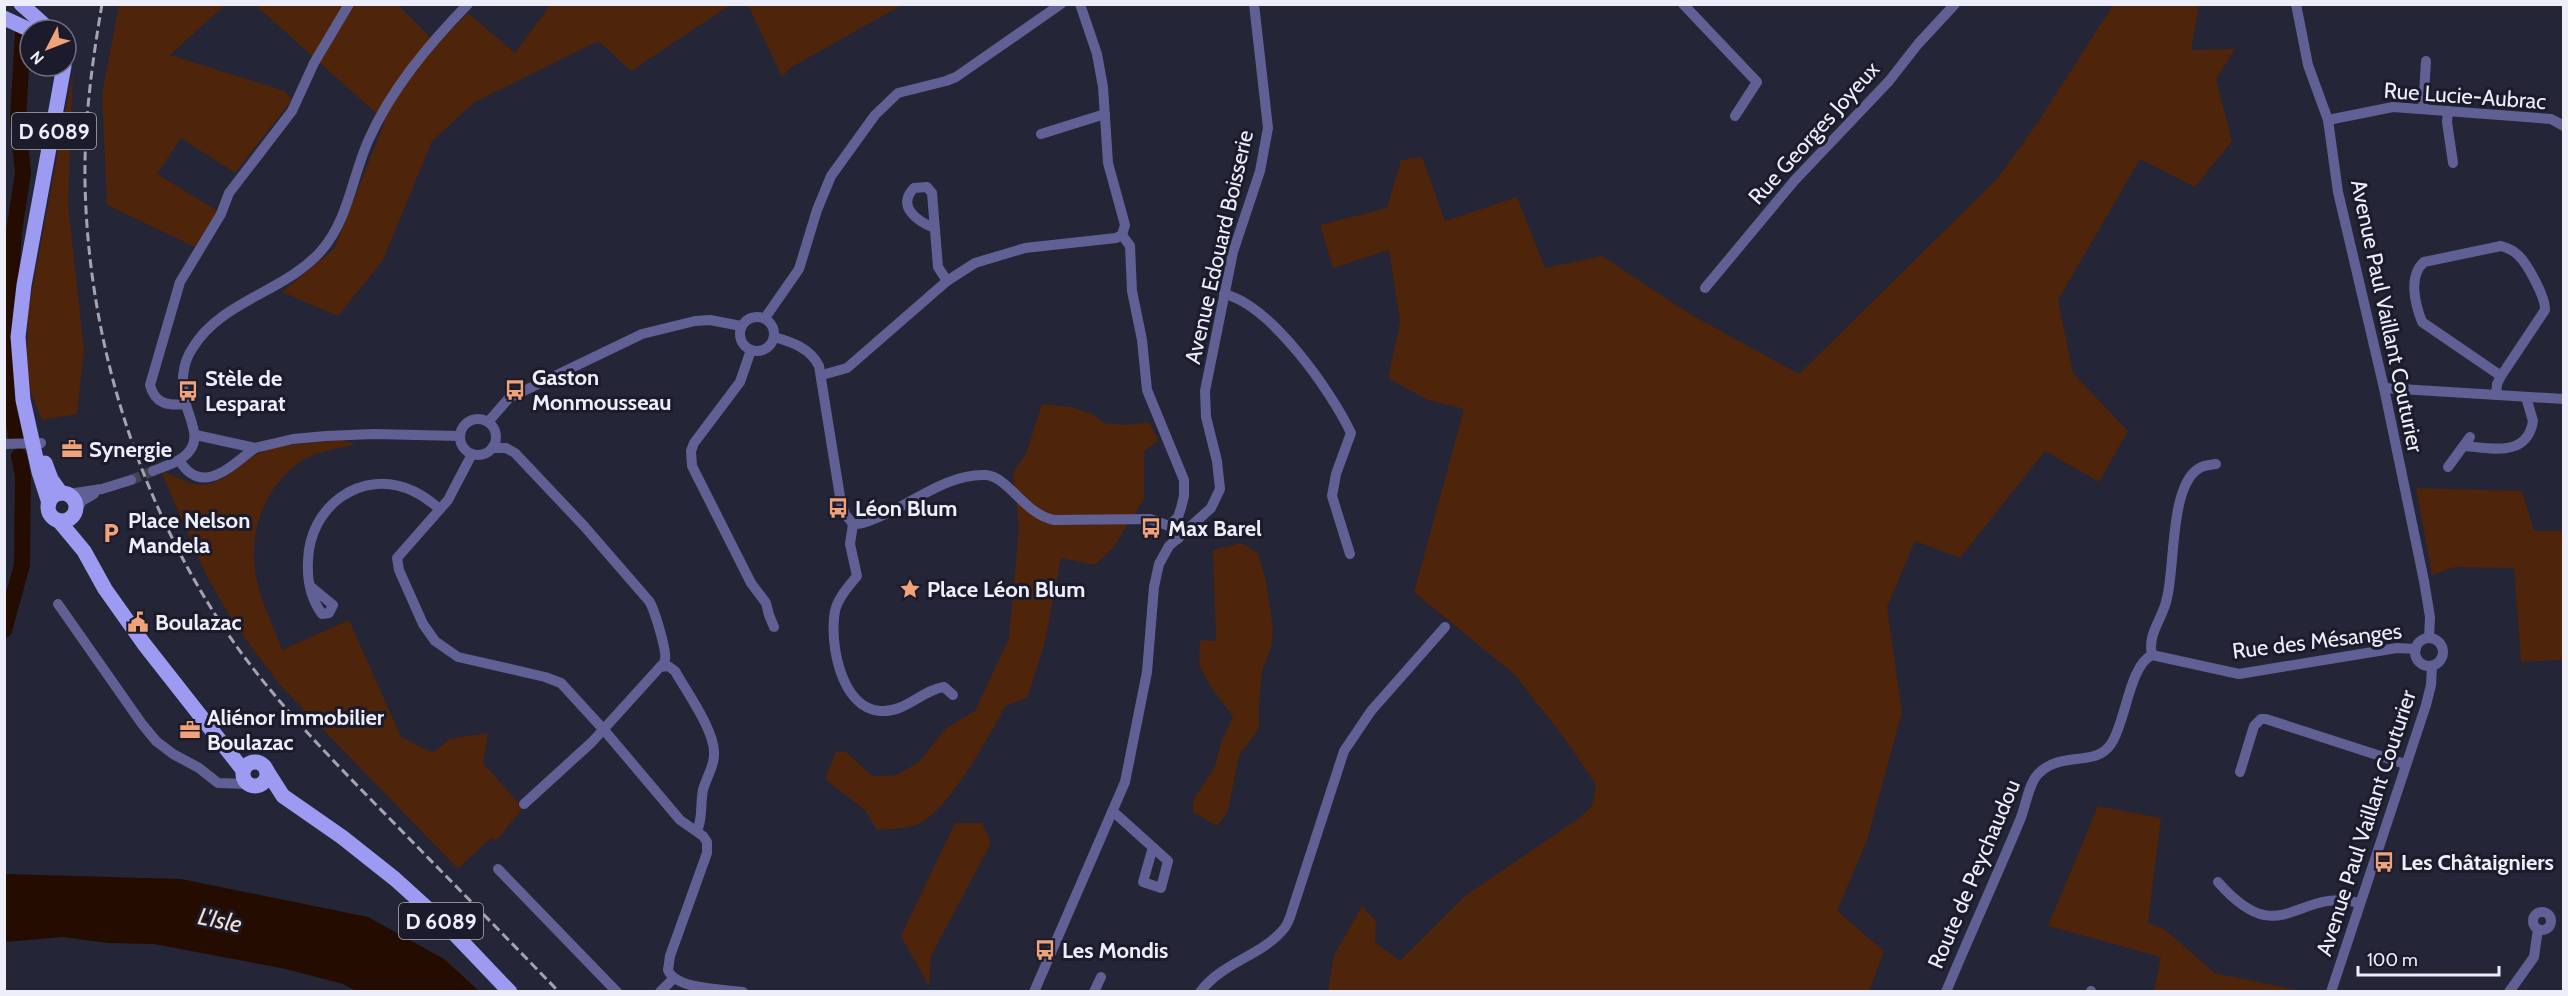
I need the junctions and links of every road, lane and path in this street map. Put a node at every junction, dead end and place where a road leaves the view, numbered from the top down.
1 (21, 4) edge
2 (349, 4) edge
3 (468, 4) edge
4 (1061, 4) edge
5 (1080, 4) edge
6 (1254, 4) edge
7 (1683, 4) edge
8 (1955, 4) edge
9 (2296, 4) edge
10 (4, 18) edge
11 (37, 18) edge
12 (18, 24) edge
13 (2426, 61) dead end
14 (54, 78) edge
15 (62, 78) edge
16 (2423, 109) junction
17 (2448, 111) junction
18 (1105, 114) junction
19 (1735, 116) dead end
20 (2328, 120) junction
21 (2564, 126) edge
22 (1041, 134) dead end
23 (2453, 163) dead end
24 (40, 195) junction
25 (934, 228) dead end
26 (1122, 235) junction
27 (947, 281) junction
28 (1705, 288) dead end
29 (1224, 294) junction
30 (765, 318) junction
31 (741, 326) junction
32 (774, 337) junction
33 (751, 350) junction
34 (857, 370) dead end
35 (836, 373) junction
36 (822, 375) junction
37 (2501, 376) junction
38 (2384, 388) junction
39 (2496, 395) junction
40 (2526, 397) junction
41 (2564, 399) edge
42 (186, 404) junction
43 (488, 422) junction
44 (196, 435) junction
45 (460, 436) junction
46 (37, 443) junction
47 (4, 444) edge
48 (255, 448) junction
49 (492, 448) junction
50 (472, 454) junction
51 (179, 460) junction
52 (2216, 464) dead end
53 (2448, 467) dead end
54 (153, 471) tunnel mouth
55 (131, 480) tunnel mouth
56 (102, 489) junction
57 (65, 494) junction
58 (49, 503) junction
59 (440, 509) junction
60 (76, 510) junction
61 (59, 521) junction
62 (853, 524) junction
63 (1169, 526) junction
64 (1178, 538) junction
65 (84, 551) junction
66 (1350, 554) dead end
67 (310, 585) dead end
68 (58, 604) dead end
69 (774, 627) dead end
70 (1445, 627) dead end
71 (2429, 638) junction
72 (2415, 649) junction
73 (2152, 655) junction
74 (2432, 666) junction
75 (660, 668) junction
76 (953, 694) dead end
77 (604, 730) junction
78 (2406, 764) junction
79 (2240, 772) dead end
80 (249, 775) junction
81 (283, 796) junction
82 (524, 804) dead end
83 (1112, 812) junction
84 (698, 831) junction
85 (1153, 847) dead end
86 (498, 869) dead end
87 (2218, 882) dead end
88 (2360, 903) junction
89 (2538, 929) dead end
90 (1101, 977) dead end
91 (673, 979) junction
92 (510, 992) edge
93 (617, 992) edge
94 (660, 992) edge
95 (743, 992) edge
96 (1034, 992) edge
97 (1094, 992) edge
98 (1200, 992) edge
99 (1946, 992) edge
100 (2331, 992) edge
101 (2508, 992) edge

1 - 11 main road
2 - 42 street
3 - 42 street
4 - 30 street
5 - 18 street
6 - 29 street, Avenue Edouard Boisserie
7 - 19 street
8 - 28 street, Rue Georges Joyeux
9 - 20 street, Avenue Paul Vaillant Couturier
10 - 12 main road
13 - 16 street
14 - 24 main road, D 6089
15 - 24 main road, D 6089
16 - 17 street, Rue Lucie-Aubrac
16 - 20 street, Rue Lucie-Aubrac
17 - 21 street, Rue Lucie-Aubrac
17 - 23 street
18 - 22 street
18 - 26 street
20 - 38 street, Avenue Paul Vaillant Couturier
24 - 46 main road, D 6089
25 - 27 street
26 - 27 street
26 - 63 street
27 - 35 street
29 - 64 street, Avenue Edouard Boisserie
29 - 66 street
30 - 31 street
30 - 32 street
31 - 33 street
31 - 43 street
32 - 33 street
32 - 36 street
33 - 69 street
34 - 35 street
35 - 36 street
36 - 62 street
37 - 37 street
37 - 39 street
38 - 39 street
38 - 71 street, Avenue Paul Vaillant Couturier
39 - 40 street
40 - 41 street
40 - 53 street
42 - 44 street
43 - 45 street
43 - 49 street
44 - 48 street
44 - 51 street
45 - 48 street
45 - 50 street
46 - 47 street
46 - 57 main road, D 6089
46 - 58 main road, D 6089
48 - 51 street
49 - 50 street
49 - 75 street
50 - 59 street
51 - 54 street
52 - 73 street, Route de Peychaudou
55 - 56 street
56 - 57 street
56 - 60 street
57 - 58 main road
57 - 60 main road
58 - 61 main road
59 - 67 street
59 - 77 street
60 - 61 main road
60 - 65 main road, D 6089
61 - 65 main road, D 6089
62 - 63 street
62 - 76 street
63 - 64 street
64 - 83 street, Avenue Edouard Boisserie
65 - 80 main road, D 6089
68 - 80 street
70 - 98 street
71 - 72 street
71 - 74 street
72 - 73 street, Rue des Mésanges
72 - 74 street
73 - 99 street, Route de Peychaudou
74 - 78 street, Avenue Paul Vaillant Couturier
75 - 77 street
75 - 84 street
77 - 82 street
77 - 84 street
78 - 79 street
78 - 88 street, Avenue Paul Vaillant Couturier
80 - 81 main road, D 6089
80 - 81 main road, D 6089
81 - 92 main road, D 6089
83 - 85 street
83 - 96 street, Avenue Edouard Boisserie
84 - 91 street
86 - 93 street
87 - 88 street
88 - 100 street, Avenue Paul Vaillant Couturier
89 - 101 street
90 - 97 street
91 - 94 street
91 - 95 street

